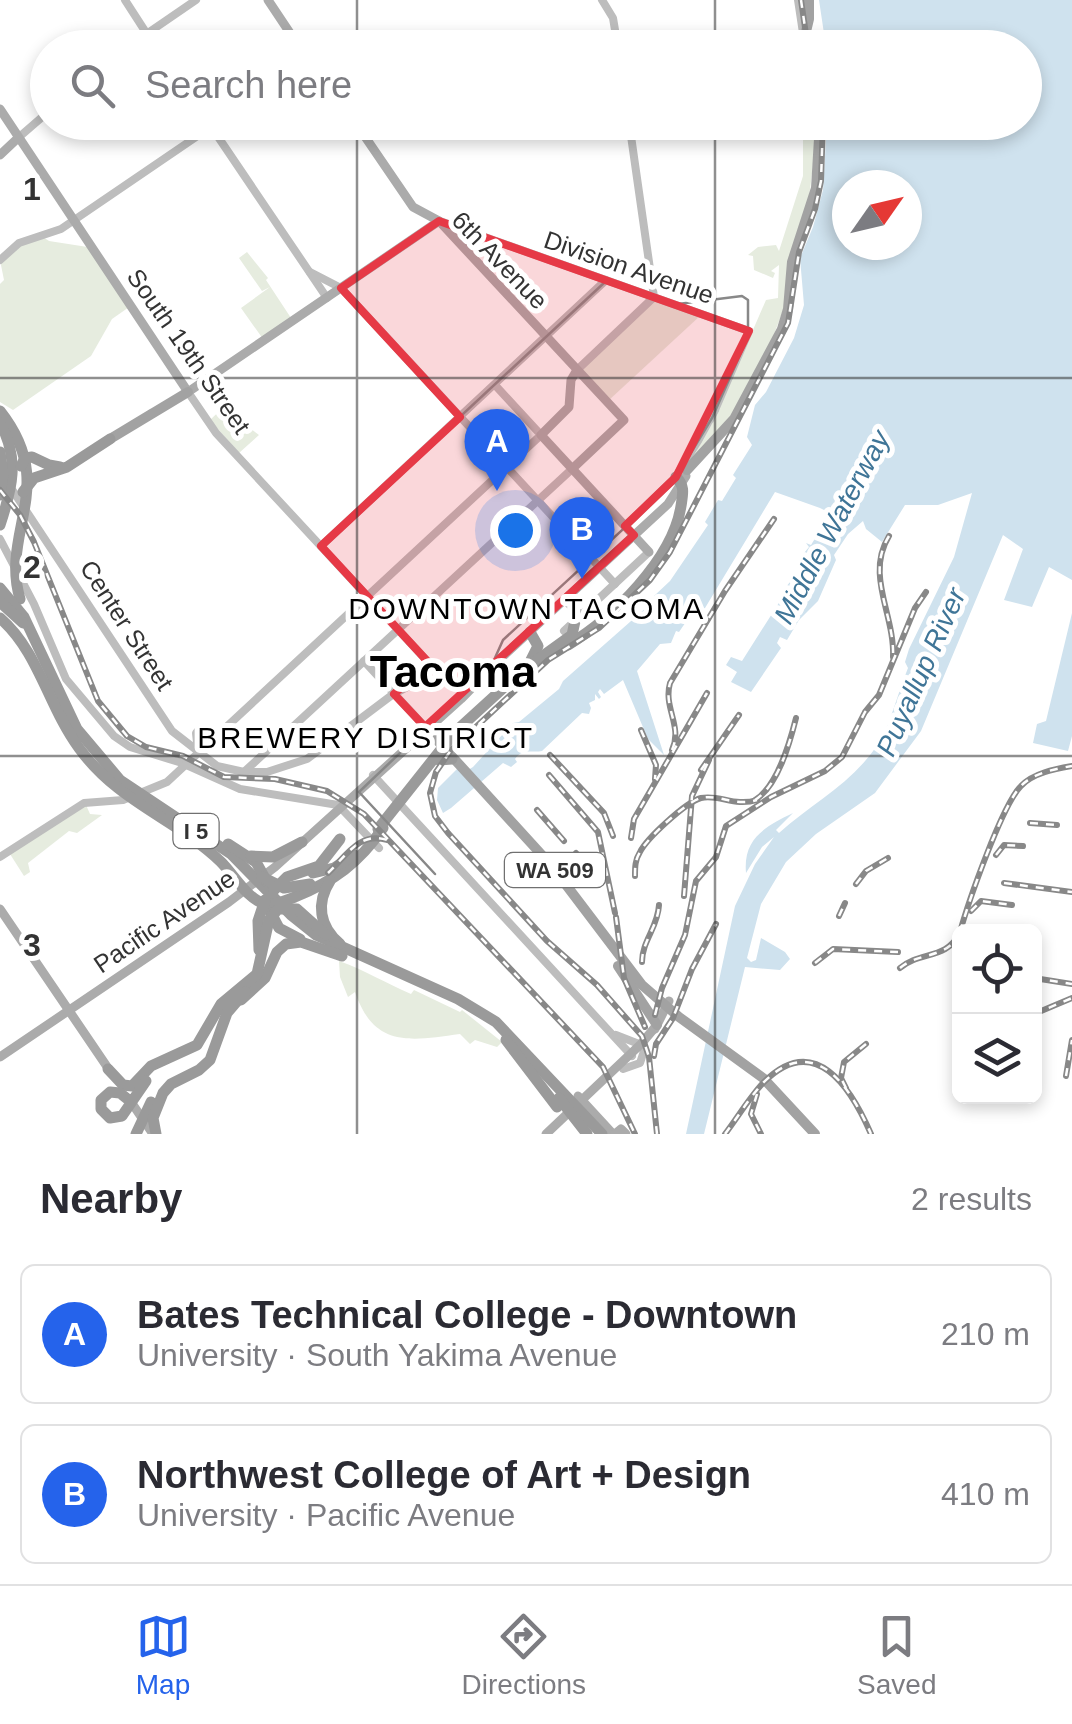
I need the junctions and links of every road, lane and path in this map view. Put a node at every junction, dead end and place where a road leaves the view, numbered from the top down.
1 (125, 0) edge
2 (196, 0) edge
3 (268, 0) edge
4 (602, 0) edge
5 (798, 0) edge
6 (808, 0) edge
7 (145, 30) edge
8 (151, 30) edge
9 (286, 30) edge
10 (615, 30) edge
11 (802, 30) edge
12 (806, 30) edge
13 (0, 110) edge
14 (30, 128) edge
15 (18, 138) junction
16 (189, 140) edge
17 (223, 140) edge
18 (367, 140) edge
19 (632, 140) edge
20 (818, 140) edge
21 (0, 155) edge
22 (74, 220) junction
23 (435, 222) junction
24 (0, 260) edge
25 (310, 272) junction
26 (606, 280) junction
27 (341, 288) junction
28 (654, 297) junction
29 (327, 298) junction
30 (546, 337) junction
31 (577, 370) junction
32 (494, 385) junction
33 (184, 391) junction
34 (460, 417) junction
35 (0, 421) edge
36 (541, 435) junction
37 (110, 440) joint
38 (14, 457) edge
39 (65, 464) junction
40 (506, 467) junction
41 (572, 469) junction
42 (0, 472) edge
43 (675, 482) junction
44 (0, 495) edge
45 (537, 501) junction
46 (0, 503) edge
47 (665, 506) junction
48 (2, 525) edge
49 (626, 526) junction
50 (634, 535) junction
51 (324, 543) junction
52 (652, 556) joint
53 (599, 567) junction
54 (0, 580) edge
55 (621, 587) junction
56 (0, 588) edge
57 (367, 596) junction
58 (564, 600) junction
59 (0, 606) edge
60 (0, 622) edge
61 (398, 629) junction
62 (568, 629) junction
63 (32, 632) junction
64 (532, 633) junction
65 (364, 662) junction
66 (39, 665) junction
67 (416, 682) dead end
68 (506, 690) junction
69 (396, 692) junction
70 (56, 696) junction
71 (61, 710) junction
72 (439, 746) junction
73 (203, 752) junction
74 (240, 773) junction
75 (374, 776) junction
76 (104, 777) junction
77 (125, 783) junction
78 (144, 796) junction
79 (497, 806) junction
80 (337, 810) junction
81 (408, 813) junction
82 (383, 828) junction
83 (340, 838) dead end
84 (212, 841) junction
85 (302, 842) junction
86 (379, 848) joint
87 (239, 856) junction
88 (0, 857) edge
89 (358, 859) junction
90 (278, 886) junction
91 (257, 887) junction
92 (0, 909) edge
93 (285, 915) junction
94 (328, 932) junction
95 (605, 940) junction
96 (342, 951) junction
97 (328, 953) junction
98 (260, 959) junction
99 (383, 967) junction
100 (243, 989) junction
101 (429, 990) junction
102 (669, 1000) joint
103 (230, 1009) junction
104 (69, 1010) junction
105 (214, 1016) junction
106 (604, 1025) junction
107 (656, 1025) junction
108 (506, 1040) junction
109 (0, 1057) edge
110 (627, 1058) junction
111 (108, 1069) junction
112 (194, 1072) junction
113 (130, 1101) junction
114 (570, 1109) junction
115 (812, 1131) edge
116 (148, 1132) edge
117 (604, 1133) edge
118 (546, 1134) edge

1 - 7 main road
2 - 8 main road
3 - 9 main road
4 - 10 main road
5 - 11 main road
6 - 12 highway
13 - 15 main road, South 19th Street
14 - 15 main road
15 - 21 main road
15 - 22 main road, South 19th Street
16 - 22 main road
17 - 25 main road
18 - 23 main road, 6th Avenue
19 - 28 main road
20 - 43 highway
22 - 24 main road
22 - 33 main road, South 19th Street
23 - 26 main road, Division Avenue
23 - 27 main road
23 - 30 main road, 6th Avenue
25 - 27 main road
25 - 29 main road
26 - 28 main road, Division Avenue
26 - 30 main road
27 - 29 main road
27 - 34 main road
28 - 31 main road
28 - 43 main road, Division Avenue
29 - 33 main road
30 - 31 main road, 6th Avenue
30 - 32 main road
31 - 36 main road
31 - 41 main road, 6th Avenue
32 - 34 main road
32 - 36 main road
33 - 37 highway
33 - 51 main road, South 19th Street
34 - 40 main road
34 - 51 main road
35 - 38 highway
35 - 38 highway
35 - 39 highway
36 - 40 main road
36 - 41 main road
37 - 39 highway
38 - 39 highway
38 - 44 highway
38 - 46 highway
38 - 48 highway
38 - 48 highway
39 - 48 highway
40 - 45 main road
40 - 57 main road
41 - 45 main road
41 - 49 main road
42 - 73 main road, Center Street
43 - 47 main road, Pacific Avenue
43 - 47 main road
43 - 49 main road
43 - 62 highway
45 - 53 main road
45 - 61 main road
47 - 50 main road, Pacific Avenue
48 - 70 highway
48 - 80 main road
49 - 50 main road
50 - 52 main road
50 - 53 main road, Pacific Avenue
51 - 57 main road, South 19th Street
52 - 55 highway
53 - 55 main road
53 - 58 main road, Pacific Avenue
54 - 63 highway
55 - 62 main road
55 - 62 highway
56 - 63 highway, I 5
57 - 61 main road, South 19th Street
57 - 73 main road
58 - 62 main road
58 - 64 main road, Pacific Avenue
59 - 66 highway
60 - 66 highway
61 - 65 main road
61 - 69 main road, South 19th Street
62 - 68 highway
62 - 68 highway
63 - 66 highway, I 5
64 - 68 highway
64 - 72 main road, Pacific Avenue
65 - 69 main road
65 - 74 main road
66 - 70 highway, I 5
67 - 69 main road
68 - 72 highway
68 - 72 highway
68 - 72 highway
69 - 72 main road
69 - 74 main road
70 - 71 highway, I 5
71 - 76 highway
71 - 77 highway, I 5
71 - 78 highway, I 5
72 - 75 main road, Pacific Avenue
72 - 79 highway, WA 509
72 - 81 highway
72 - 89 highway
73 - 74 main road, Center Street
73 - 78 main road
75 - 80 main road, Pacific Avenue
75 - 81 main road
76 - 78 highway
76 - 91 highway
77 - 84 highway
77 - 87 highway, I 5
78 - 84 highway, I 5
78 - 88 main road
79 - 95 highway, WA 509
79 - 95 highway, WA 509
80 - 85 main road, Pacific Avenue
80 - 86 main road
81 - 82 highway
81 - 106 main road
82 - 93 highway
82 - 94 highway
83 - 90 highway
84 - 87 highway
84 - 91 highway, I 5
85 - 87 highway
85 - 91 main road, Pacific Avenue
86 - 89 highway
87 - 91 highway, I 5
87 - 98 highway
89 - 90 highway
89 - 91 highway
89 - 93 highway
89 - 94 highway
90 - 93 highway
91 - 93 highway, I 5
91 - 93 highway
91 - 100 highway
91 - 104 main road, Pacific Avenue
92 - 104 main road
93 - 96 highway
93 - 96 highway, I 5
93 - 97 highway
93 - 98 highway
93 - 99 highway, I 5
93 - 100 highway
93 - 101 highway, I 5
94 - 96 highway
95 - 102 highway
95 - 107 highway
95 - 115 highway
96 - 97 highway
96 - 99 highway
96 - 101 highway, I 5
97 - 103 highway
98 - 100 highway
99 - 114 highway, I 5
100 - 103 highway
100 - 105 highway
101 - 108 highway, I 5
102 - 107 main road
103 - 112 highway
104 - 109 main road, Pacific Avenue
104 - 111 main road
105 - 111 highway
105 - 113 highway
106 - 110 main road
106 - 110 main road
107 - 110 main road
108 - 114 highway
108 - 114 highway, I 5
110 - 114 main road
111 - 113 main road
112 - 116 highway
112 - 116 highway
113 - 116 main road
114 - 117 highway, I 5
114 - 118 main road

